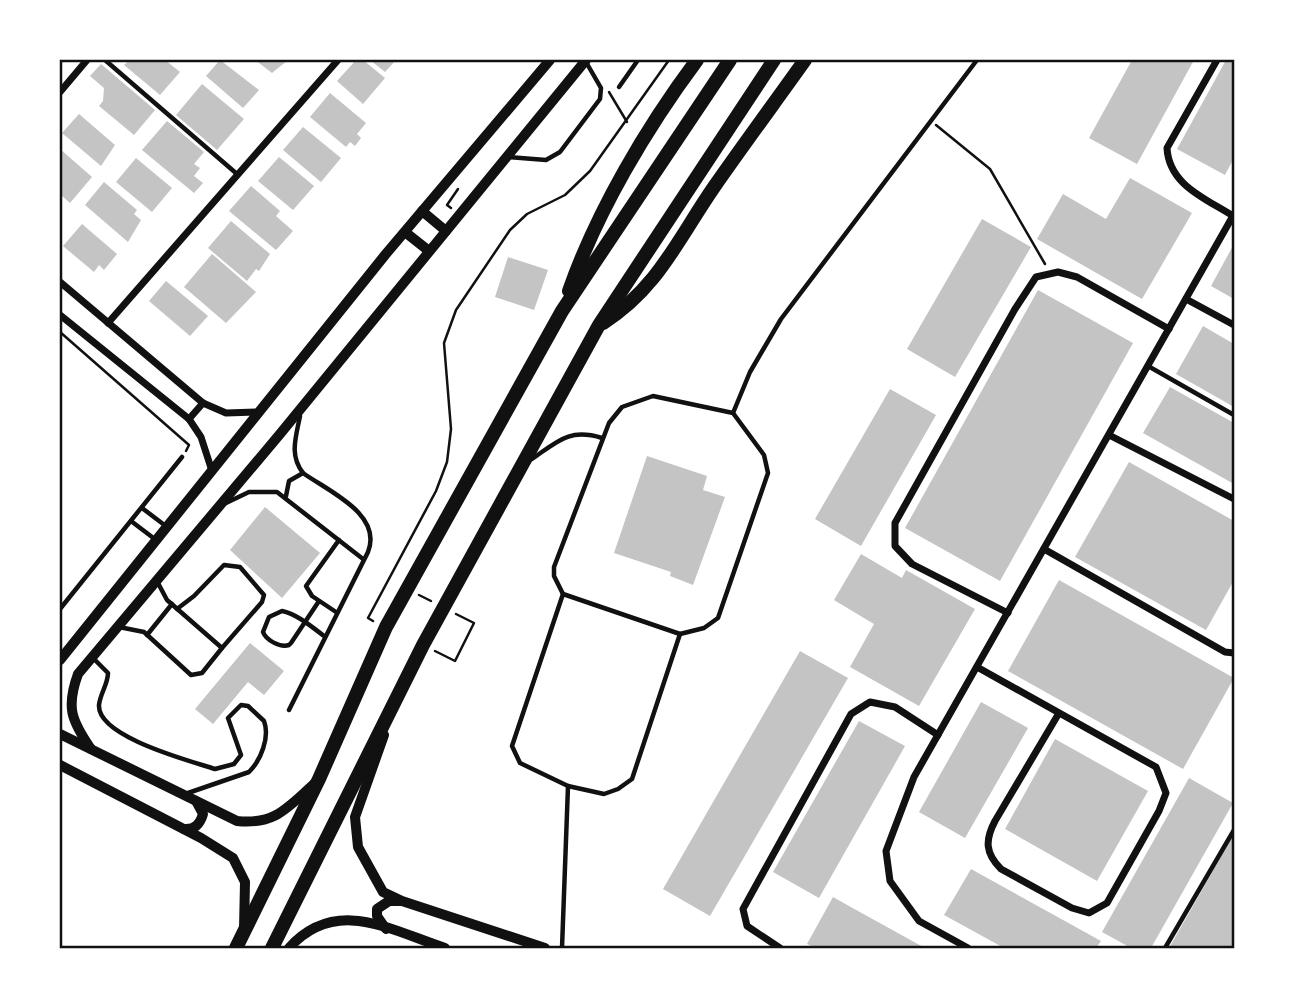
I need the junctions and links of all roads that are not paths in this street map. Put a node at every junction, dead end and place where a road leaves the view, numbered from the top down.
1 (87, 60) edge
2 (106, 60) edge
3 (338, 60) edge
4 (550, 60) edge
5 (586, 60) edge
6 (638, 60) edge
7 (696, 60) edge
8 (730, 60) edge
9 (774, 60) edge
10 (805, 60) edge
11 (977, 60) edge
12 (1217, 60) edge
13 (619, 87) dead end
14 (60, 92) edge
15 (507, 157) junction
16 (238, 175) junction
17 (422, 211) junction
18 (1234, 215) edge
19 (446, 231) junction
20 (405, 232) junction
21 (429, 251) junction
22 (60, 282) edge
23 (1186, 299) junction
24 (562, 311) junction
25 (60, 315) edge
26 (108, 323) junction
27 (599, 325) junction
28 (1234, 325) edge
29 (1169, 329) junction
30 (1148, 366) junction
31 (204, 403) junction
32 (301, 408) junction
33 (260, 411) junction
34 (733, 413) junction
35 (1234, 415) edge
36 (189, 419) junction
37 (1109, 435) junction
38 (602, 438) junction
39 (182, 457) road end
40 (519, 467) junction
41 (212, 473) junction
42 (303, 473) junction
43 (286, 496) junction
44 (1234, 499) edge
45 (219, 507) junction
46 (142, 508) junction
47 (131, 521) junction
48 (168, 528) junction
49 (339, 540) junction
50 (157, 541) junction
51 (1044, 549) junction
52 (363, 559) junction
53 (157, 581) junction
54 (564, 594) junction
55 (319, 601) junction
56 (172, 604) junction
57 (60, 608) edge
58 (177, 609) junction
59 (336, 612) junction
60 (1008, 613) junction
61 (96, 616) junction
62 (304, 623) junction
63 (118, 627) junction
64 (680, 634) junction
65 (147, 635) junction
66 (324, 636) junction
67 (222, 649) junction
68 (1234, 653) edge
69 (92, 657) junction
70 (60, 660) edge
71 (977, 667) junction
72 (398, 694) junction
73 (289, 710) dead end
74 (1059, 713) junction
75 (60, 734) edge
76 (938, 735) junction
77 (91, 749) junction
78 (60, 765) edge
79 (319, 779) junction
80 (568, 786) junction
81 (183, 794) junction
82 (196, 801) junction
83 (181, 829) junction
84 (1234, 830) edge
85 (402, 901) junction
86 (386, 929) junction
87 (244, 933) junction
88 (236, 948) edge
89 (272, 948) edge
90 (289, 948) edge
91 (445, 948) edge
92 (545, 948) edge
93 (562, 948) edge
94 (780, 948) edge
95 (968, 948) edge
96 (1165, 948) edge

1 - 14 street
2 - 16 lane
3 - 16 street
4 - 17 street
5 - 15 street
5 - 15 lane
6 - 13 lane
7 - 24 main road
8 - 24 main road
9 - 27 main road
10 - 27 main road
11 - 34 lane
12 - 18 street
15 - 19 street
16 - 26 street
17 - 19 street
17 - 20 street
18 - 23 street
19 - 21 street
20 - 21 street
20 - 33 street
21 - 32 street
22 - 26 street
23 - 28 street
23 - 29 street
24 - 79 main road
25 - 36 street
26 - 31 street
27 - 40 main road
29 - 30 street
29 - 60 street
30 - 35 lane
30 - 37 street
31 - 33 street
31 - 36 street
32 - 42 lane
32 - 45 street
33 - 41 street
34 - 38 lane
34 - 64 lane
36 - 41 street
37 - 44 street
37 - 51 street
38 - 40 lane
38 - 54 lane
39 - 46 lane
40 - 72 main road
41 - 48 street
42 - 43 lane
42 - 52 lane
43 - 45 lane
43 - 49 lane
45 - 53 street
46 - 47 lane
46 - 48 lane
47 - 50 lane
47 - 57 lane
48 - 50 street
49 - 52 lane
49 - 55 lane
50 - 61 street
51 - 60 street
51 - 68 street
52 - 59 lane
53 - 56 lane
53 - 63 street
54 - 64 lane
54 - 80 lane
55 - 59 lane
55 - 62 lane
56 - 58 lane
56 - 65 lane
58 - 67 lane
58 - 67 lane
59 - 66 lane
60 - 71 street
61 - 63 street
61 - 70 street
62 - 62 lane
62 - 66 lane
63 - 65 lane
63 - 69 street
64 - 80 lane
65 - 67 lane
66 - 73 lane
69 - 77 street
69 - 81 lane
71 - 74 street
71 - 76 street
72 - 85 street
72 - 89 main road
74 - 74 street
75 - 77 street
76 - 94 street
76 - 95 street
77 - 81 street
78 - 83 street
79 - 82 street
79 - 87 main road
80 - 93 lane
81 - 82 street
82 - 83 street
83 - 87 street
84 - 96 lane
85 - 86 street
85 - 92 street
86 - 90 street
86 - 91 street
87 - 88 main road

